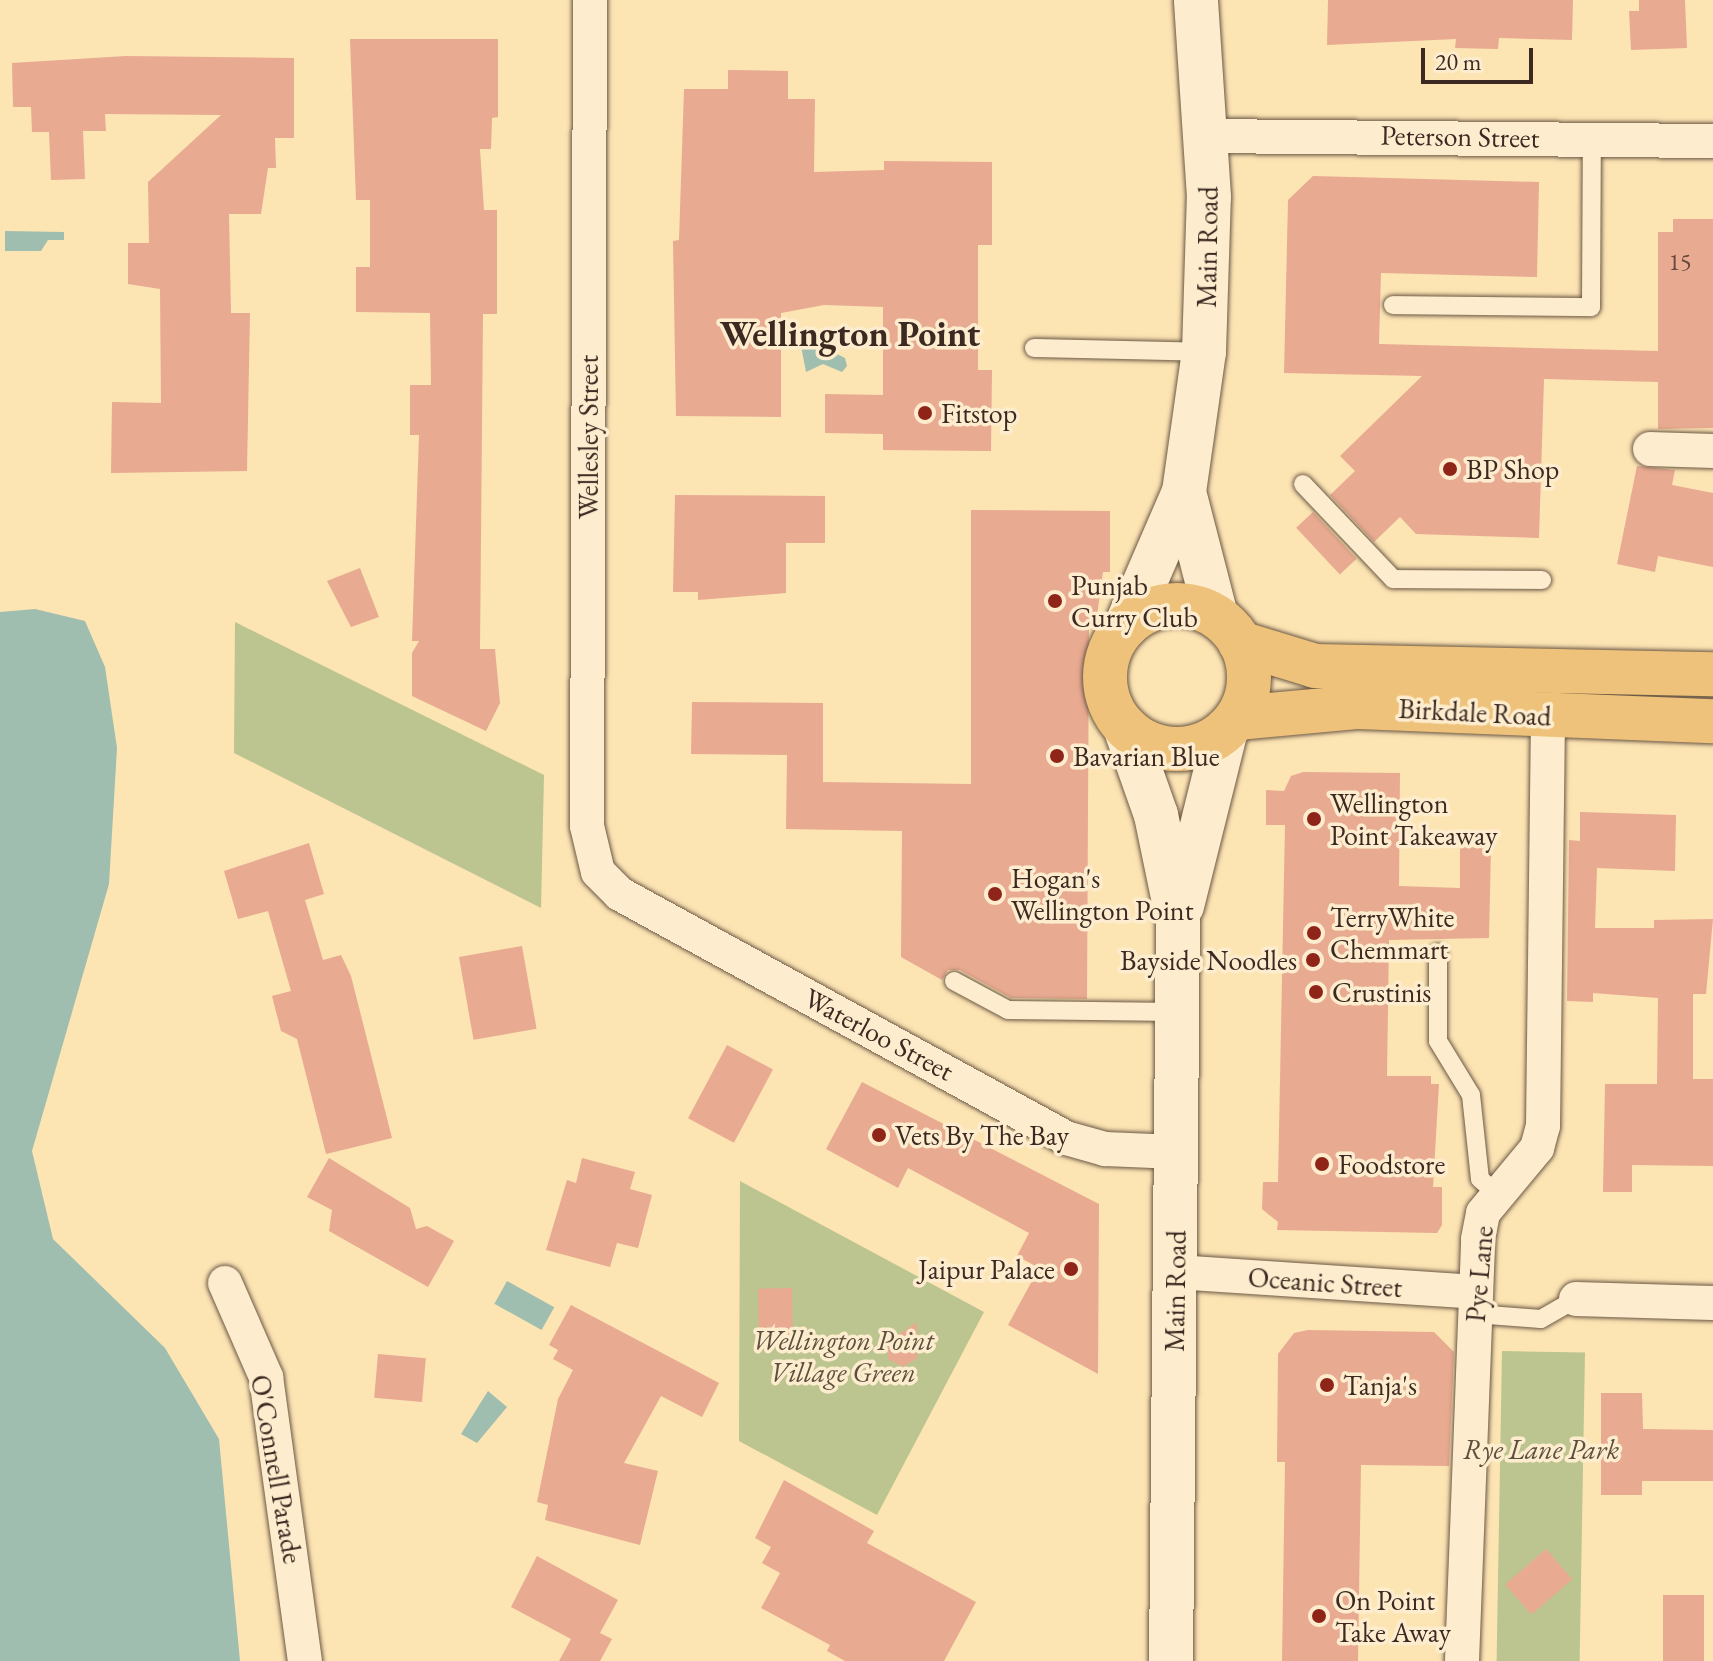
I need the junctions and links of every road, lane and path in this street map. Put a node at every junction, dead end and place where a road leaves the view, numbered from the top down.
1 (590, 0) edge
2 (1196, 0) edge
3 (1206, 136) junction
4 (1592, 138) junction
5 (1713, 141) edge
6 (1393, 305) dead end
7 (1034, 348) dead end
8 (1204, 352) junction
9 (1650, 449) dead end
10 (1713, 451) edge
11 (1303, 484) dead end
12 (1184, 492) junction
13 (1542, 580) dead end
14 (1126, 626) junction
15 (1228, 629) junction
16 (1569, 671) junction
17 (1713, 674) edge
18 (1713, 711) edge
19 (1548, 716) junction
20 (1713, 721) edge
21 (1232, 724) junction
22 (1125, 727) junction
23 (598, 872) joint
24 (1178, 921) junction
25 (1438, 953) dead end
26 (954, 981) dead end
27 (1178, 1012) junction
28 (1177, 1152) junction
29 (1496, 1193) junction
30 (1176, 1272) junction
31 (225, 1283) dead end
32 (1576, 1299) joint
33 (1475, 1303) junction
34 (1713, 1303) edge
35 (305, 1661) edge
36 (1171, 1661) edge
37 (1462, 1661) edge

1 - 23 street, Wellesley Street
2 - 3 main road, Main Road
3 - 4 street, Peterson Street
3 - 8 main road, Main Road
4 - 5 street, Peterson Street
4 - 6 lane
7 - 8 lane
8 - 12 main road, Main Road
9 - 10 street
11 - 13 lane
12 - 14 main road, Main Road
12 - 15 main road, Main Road
14 - 15 main road
14 - 22 main road
15 - 16 main road, Birkdale Road
15 - 21 main road
16 - 17 main road, Birkdale Road
16 - 18 main road
19 - 20 main road, Birkdale Road
19 - 21 main road, Birkdale Road
19 - 29 street, Pye Lane
21 - 22 main road
21 - 24 main road, Main Road
22 - 24 main road, Main Road
23 - 28 street, Waterloo Street
24 - 27 main road, Main Road
25 - 29 lane
26 - 27 lane
27 - 28 main road, Main Road
28 - 30 main road, Main Road
29 - 33 street, Pye Lane
30 - 33 street, Oceanic Street
30 - 36 main road, Main Road
31 - 35 street, O'Connell Parade
32 - 33 lane
32 - 34 street
33 - 37 street, Pye Lane

